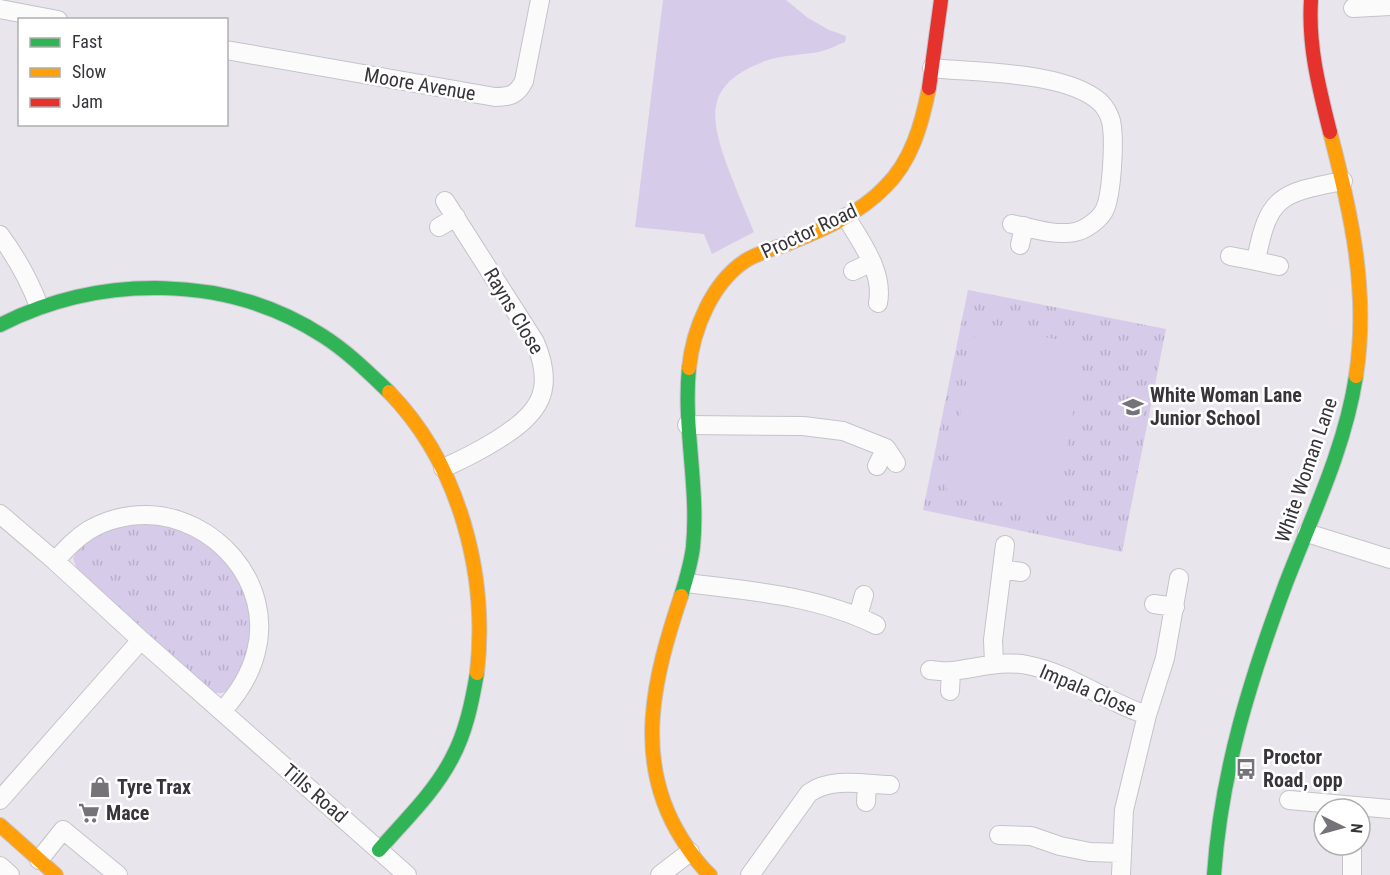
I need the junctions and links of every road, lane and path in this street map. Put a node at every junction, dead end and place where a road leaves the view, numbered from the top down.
1 (540, 0) edge
2 (941, 0) edge
3 (1311, 0) edge
4 (1390, 6) edge
5 (1353, 8) dead end
6 (0, 9) edge
7 (47, 18) edge
8 (228, 50) edge
9 (932, 68) junction
10 (1343, 181) junction
11 (846, 217) junction
12 (439, 227) dead end
13 (0, 235) edge
14 (1020, 245) dead end
15 (1230, 256) dead end
16 (1256, 261) junction
17 (872, 262) junction
18 (1279, 266) dead end
19 (853, 271) dead end
20 (878, 303) dead end
21 (39, 306) junction
22 (0, 325) edge
23 (687, 425) junction
24 (877, 466) dead end
25 (443, 468) junction
26 (0, 514) edge
27 (1307, 533) junction
28 (1005, 545) dead end
29 (1390, 559) edge
30 (55, 561) junction
31 (1002, 569) junction
32 (1021, 572) dead end
33 (1179, 578) dead end
34 (687, 582) junction
35 (864, 595) dead end
36 (1154, 604) dead end
37 (1174, 607) junction
38 (858, 616) junction
39 (876, 625) dead end
40 (141, 640) junction
41 (994, 663) junction
42 (930, 670) dead end
43 (951, 671) junction
44 (950, 691) dead end
45 (222, 711) junction
46 (1147, 715) junction
47 (890, 785) dead end
48 (0, 800) edge
49 (1288, 800) dead end
50 (1312, 803) edge
51 (1372, 808) edge
52 (1390, 809) edge
53 (0, 825) edge
54 (999, 835) dead end
55 (379, 850) junction
56 (690, 852) junction
57 (1121, 853) junction
58 (1352, 857) edge
59 (39, 860) junction
60 (0, 866) edge
61 (10, 875) edge
62 (56, 875) edge
63 (118, 875) edge
64 (407, 875) edge
65 (660, 875) edge
66 (710, 875) edge
67 (750, 875) edge
68 (1121, 875) edge
69 (1214, 875) edge
70 (1352, 875) edge

1 - 8 street, Moore Avenue
2 - 9 street, Proctor Road
3 - 10 street, White Woman Lane
4 - 5 street
6 - 7 street
9 - 11 street, Proctor Road
9 - 14 street
10 - 16 street
10 - 27 street, White Woman Lane
11 - 17 street
11 - 23 street, Proctor Road
12 - 25 street, Rayns Close
13 - 21 street
15 - 16 street
16 - 18 street
17 - 19 street
17 - 20 street
21 - 22 street
21 - 25 street
23 - 24 street
23 - 34 street, Proctor Road
25 - 55 street
26 - 30 street, Tills Road
27 - 29 street
27 - 69 street, White Woman Lane
28 - 31 street
30 - 40 street, Tills Road
30 - 45 street
31 - 32 street
31 - 41 street
33 - 37 street, Impala Close
34 - 38 street
34 - 56 street, Proctor Road
35 - 38 street
36 - 37 street
37 - 46 street, Impala Close
38 - 39 street
40 - 45 street, Tills Road
40 - 48 street
41 - 43 street, Impala Close
41 - 46 street, Impala Close
42 - 43 street, Impala Close
43 - 44 street
45 - 55 street, Tills Road
46 - 57 street, Impala Close
47 - 67 street
49 - 50 street
51 - 52 street
53 - 59 street
54 - 57 street
55 - 64 street, Tills Road
56 - 65 street
56 - 66 street, Proctor Road
57 - 68 street, Impala Close
58 - 70 street
59 - 62 street
59 - 63 street
60 - 61 street

